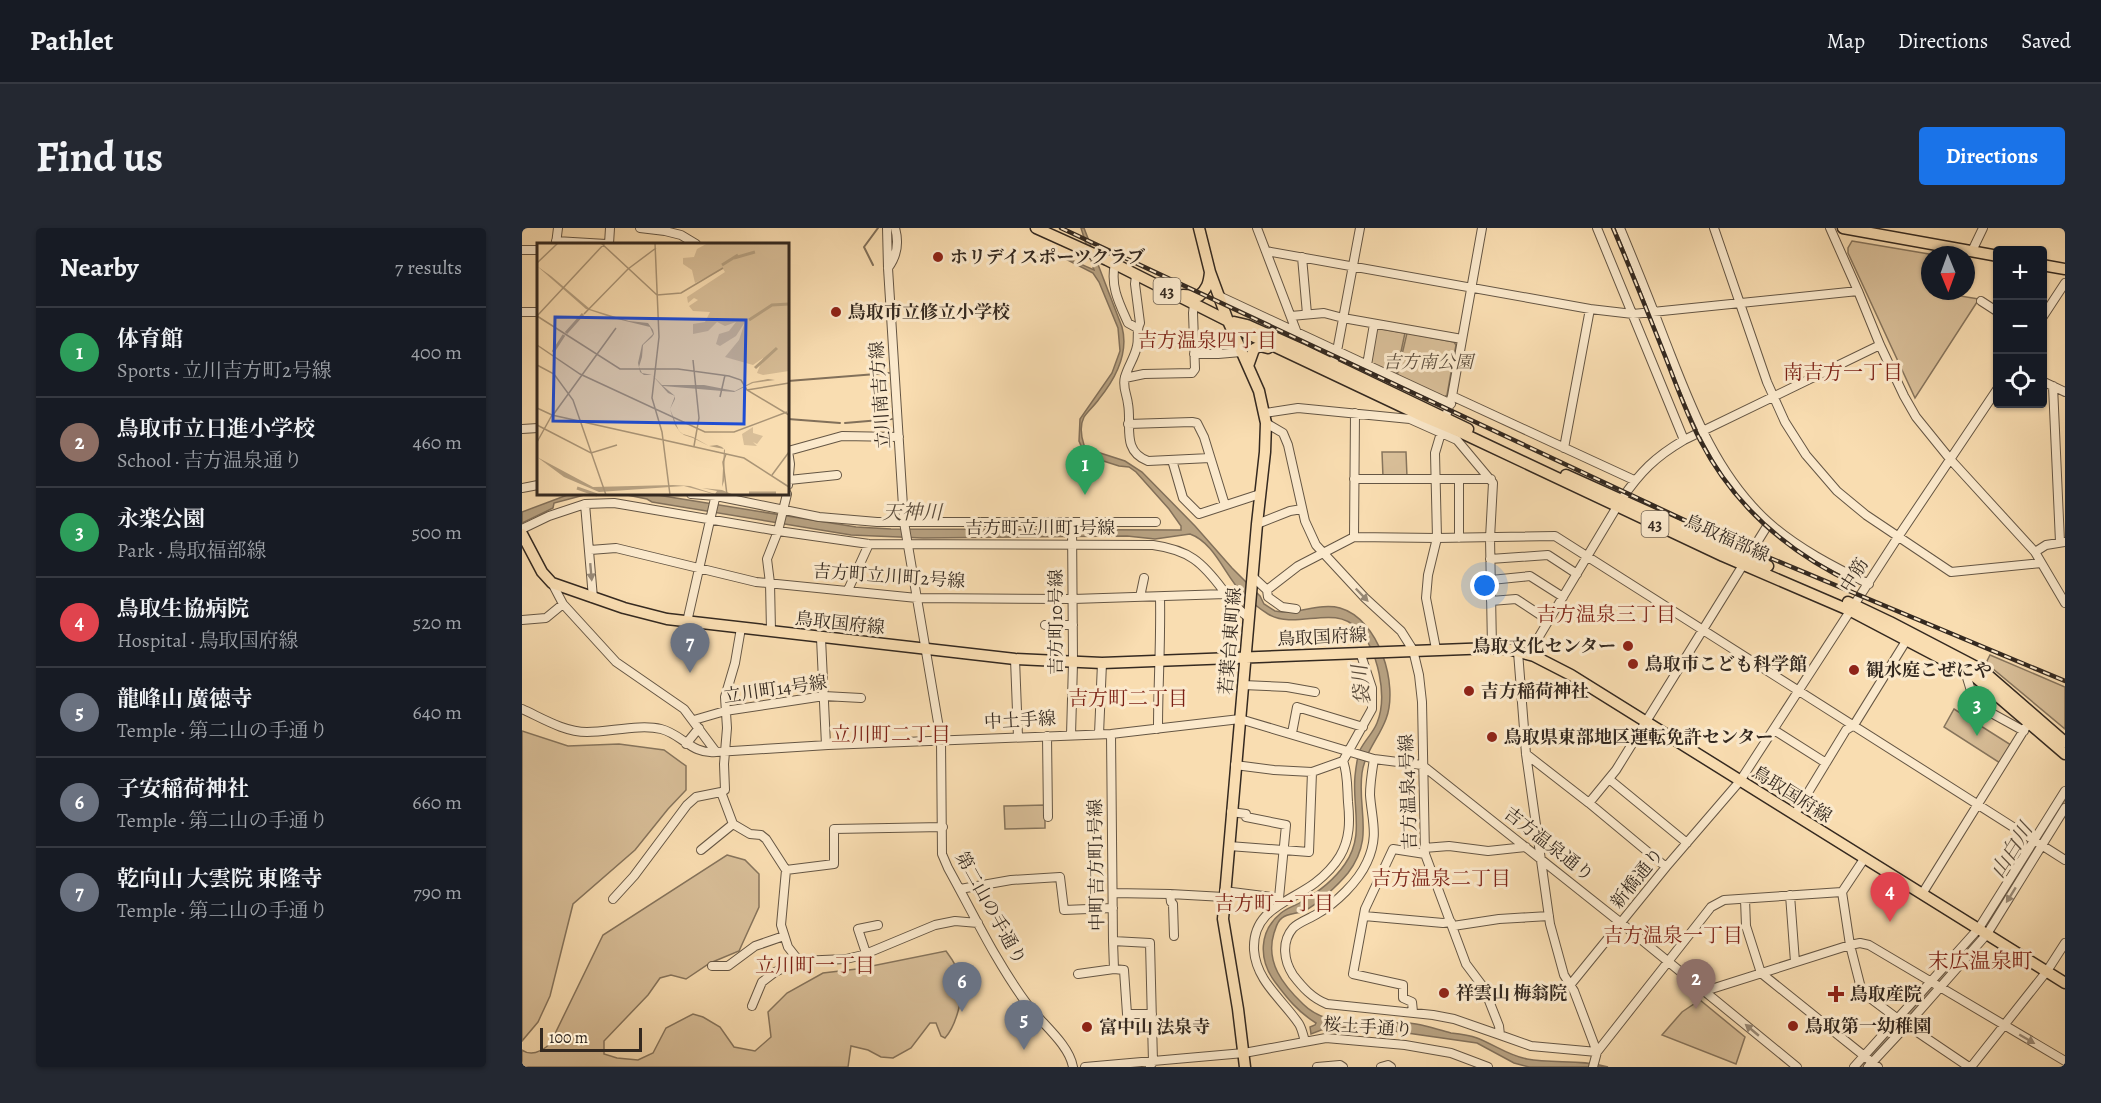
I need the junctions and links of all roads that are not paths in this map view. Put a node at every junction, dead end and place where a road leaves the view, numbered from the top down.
1 (558, 228) edge
2 (610, 228) edge
3 (640, 228) edge
4 (887, 228) edge
5 (895, 228) edge
6 (1036, 228) edge
7 (1199, 228) edge
8 (1257, 228) edge
9 (1360, 228) edge
10 (1482, 228) edge
11 (1597, 228) edge
12 (1620, 228) edge
13 (1714, 228) edge
14 (1830, 228) edge
15 (1842, 228) edge
16 (1983, 228) edge
17 (665, 230) edge
18 (556, 243) edge
19 (608, 243) edge
20 (694, 243) edge
21 (1944, 246) edge
22 (1974, 246) edge
23 (1266, 251) junction
24 (1975, 252) edge
25 (1993, 255) edge
26 (1302, 257) junction
27 (1111, 262) junction
28 (2047, 266) edge
29 (1353, 267) junction
30 (888, 268) junction
31 (2065, 269) edge
32 (1210, 272) junction
33 (1136, 275) junction
34 (2065, 283) edge
35 (1471, 288) junction
36 (1165, 290) junction
37 (1858, 291) junction
38 (1219, 296) junction
39 (1981, 301) dead end
40 (1740, 303) junction
41 (1194, 304) junction
42 (1590, 309) junction
43 (1993, 309) edge
44 (1654, 311) junction
45 (2047, 312) edge
46 (1307, 314) junction
47 (1633, 314) junction
48 (1291, 316) junction
49 (1343, 318) junction
50 (1228, 321) junction
51 (1374, 324) junction
52 (1137, 328) junction
53 (1297, 333) junction
54 (1461, 339) junction
55 (1880, 345) junction
56 (1337, 351) junction
57 (1241, 352) junction
58 (1194, 354) junction
59 (1294, 356) junction
60 (1332, 364) junction
61 (1367, 365) junction
62 (1248, 366) junction
63 (1125, 378) junction
64 (2047, 383) edge
65 (2053, 386) junction
66 (2065, 392) edge
67 (1993, 394) edge
68 (1773, 397) junction
69 (1451, 400) junction
70 (1355, 413) junction
71 (1266, 418) junction
72 (1128, 424) junction
73 (1443, 426) junction
74 (537, 428) edge
75 (522, 429) edge
76 (1702, 432) junction
77 (899, 437) junction
78 (1684, 440) junction
79 (1564, 448) junction
80 (789, 451) edge
81 (789, 458) edge
82 (1210, 458) junction
83 (1950, 459) junction
84 (1172, 460) junction
85 (837, 475) dead end
86 (1354, 479) junction
87 (1436, 479) junction
88 (1458, 479) junction
89 (1491, 479) junction
90 (789, 480) edge
91 (1634, 480) junction
92 (537, 485) edge
93 (522, 488) edge
94 (1260, 494) junction
95 (786, 495) edge
96 (716, 496) edge
97 (1619, 503) junction
98 (585, 504) junction
99 (1224, 505) junction
100 (1302, 509) junction
101 (783, 511) junction
102 (711, 518) junction
103 (1156, 522) dead end
104 (904, 523) junction
105 (1769, 523) junction
106 (1072, 524) junction
107 (1257, 524) junction
108 (522, 529) edge
109 (779, 530) junction
110 (522, 534) edge
111 (1354, 537) junction
112 (1898, 537) junction
113 (1437, 538) junction
114 (1459, 538) junction
115 (1490, 538) junction
116 (2063, 542) edge
117 (907, 543) junction
118 (1073, 543) junction
119 (869, 544) junction
120 (590, 550) junction
121 (1323, 551) junction
122 (2035, 552) junction
123 (1588, 557) junction
124 (1490, 559) junction
125 (1745, 561) junction
126 (2042, 563) junction
127 (699, 569) junction
128 (1577, 574) junction
129 (1144, 578) dead end
130 (1252, 579) junction
131 (1491, 580) junction
132 (552, 583) junction
133 (770, 583) junction
134 (1869, 584) junction
135 (848, 590) junction
136 (1267, 590) junction
137 (1226, 594) junction
138 (1140, 597) junction
139 (1160, 597) junction
140 (1563, 597) junction
141 (593, 598) junction
142 (917, 598) junction
143 (1073, 599) junction
144 (1491, 601) junction
145 (2065, 603) edge
146 (563, 604) junction
147 (1853, 608) junction
148 (1296, 609) dead end
149 (1249, 615) junction
150 (522, 620) edge
151 (1548, 620) junction
152 (687, 622) junction
153 (1045, 625) dead end
154 (1073, 625) junction
155 (741, 628) junction
156 (771, 631) junction
157 (1702, 631) junction
158 (821, 638) junction
159 (1906, 641) junction
160 (1492, 648) junction
161 (927, 649) junction
162 (1436, 649) junction
163 (1413, 650) junction
164 (1361, 652) junction
165 (1523, 653) junction
166 (1245, 658) junction
167 (1015, 659) junction
168 (1159, 662) junction
169 (1073, 663) junction
170 (1102, 663) junction
171 (1965, 670) junction
172 (1243, 685) junction
173 (1799, 691) junction
174 (1315, 692) dead end
175 (824, 696) junction
176 (861, 698) dead end
177 (522, 709) edge
178 (725, 711) junction
179 (1240, 719) junction
180 (693, 720) junction
181 (1645, 722) junction
182 (1854, 725) junction
183 (1363, 727) junction
184 (2026, 727) junction
185 (699, 728) junction
186 (1158, 729) junction
187 (1774, 730) junction
188 (1292, 733) junction
189 (1099, 734) junction
190 (1111, 734) junction
191 (1071, 735) junction
192 (1047, 736) junction
193 (1018, 737) junction
194 (941, 740) junction
195 (2065, 742) edge
196 (686, 744) junction
197 (826, 745) junction
198 (1349, 751) junction
199 (720, 752) junction
200 (1526, 754) junction
201 (2065, 754) edge
202 (1373, 758) junction
203 (1343, 761) junction
204 (1826, 763) junction
205 (1235, 765) junction
206 (1422, 765) junction
207 (1312, 772) junction
208 (1609, 779) junction
209 (1740, 781) junction
210 (2065, 791) edge
211 (721, 792) junction
212 (1589, 803) junction
213 (1979, 806) junction
214 (2065, 808) edge
215 (1232, 812) junction
216 (1795, 814) junction
217 (1048, 817) dead end
218 (733, 824) junction
219 (943, 827) junction
220 (2038, 842) junction
221 (1687, 843) junction
222 (1229, 846) junction
223 (1526, 847) junction
224 (701, 849) dead end
225 (1284, 850) junction
226 (1424, 851) junction
227 (1540, 858) junction
228 (1864, 859) junction
229 (2065, 860) edge
230 (1666, 867) junction
231 (786, 870) junction
232 (960, 889) junction
233 (1842, 892) junction
234 (1113, 893) junction
235 (1170, 894) junction
236 (1224, 894) junction
237 (1922, 894) junction
238 (1790, 895) junction
239 (612, 899) dead end
240 (1745, 899) junction
241 (1279, 901) junction
242 (1113, 908) junction
243 (1364, 916) junction
244 (1549, 916) junction
245 (978, 922) junction
246 (1621, 922) junction
247 (1452, 924) junction
248 (878, 925) dead end
249 (1983, 931) junction
250 (784, 936) junction
251 (1174, 936) dead end
252 (1113, 941) junction
253 (2065, 943) edge
254 (1850, 945) junction
255 (866, 953) junction
256 (800, 961) junction
257 (1669, 961) junction
258 (1796, 962) junction
259 (712, 966) dead end
260 (1114, 969) junction
261 (2047, 971) junction
262 (1761, 973) junction
263 (1078, 974) dead end
264 (1932, 982) junction
265 (2065, 983) edge
266 (1571, 984) junction
267 (1940, 987) junction
268 (1706, 991) junction
269 (752, 1006) dead end
270 (1413, 1012) junction
271 (1152, 1014) junction
272 (1898, 1019) junction
273 (1908, 1025) junction
274 (2005, 1026) junction
275 (1500, 1035) junction
276 (1305, 1041) junction
277 (1244, 1053) junction
278 (1597, 1053) junction
279 (1863, 1056) junction
280 (2065, 1061) edge
281 (1151, 1065) edge
282 (1873, 1065) edge
283 (1073, 1067) edge
284 (1085, 1067) edge
285 (1245, 1067) edge
286 (1317, 1067) edge
287 (1343, 1067) edge
288 (1381, 1067) edge
289 (1390, 1067) edge
290 (1488, 1067) edge
291 (1593, 1067) edge
292 (1797, 1067) edge
293 (1854, 1067) edge
294 (1970, 1067) edge

1 - 18 street
2 - 19 street
3 - 17 street
4 - 30 street, 立川南吉方線
5 - 30 street
6 - 27 main road, 鳥取福部線 / 43
7 - 32 main road, 若葉台東町線
8 - 23 street
9 - 29 street
10 - 35 street
11 - 47 street
12 - 44 street
13 - 40 street
14 - 37 street
15 - 21 main road
16 - 22 street
17 - 20 street
23 - 26 street
23 - 48 street
24 - 25 main road
26 - 29 street
26 - 46 street
27 - 33 main road, 鳥取福部線 / 43
27 - 52 street
28 - 31 main road
29 - 35 street
29 - 49 street
30 - 77 street, 立川南吉方線
32 - 36 main road
32 - 38 main road, 若葉台東町線
33 - 36 main road, 鳥取福部線 / 43
33 - 52 street
34 - 45 street
35 - 42 street
35 - 54 street
36 - 41 main road, 鳥取福部線 / 43
37 - 40 street
37 - 55 street
38 - 50 main road, 若葉台東町線
38 - 53 street
39 - 43 street
40 - 44 street
40 - 68 street
41 - 50 main road, 鳥取福部線 / 43
41 - 58 street
42 - 47 street
42 - 79 street
44 - 47 street
44 - 76 street
46 - 48 street
46 - 49 street
47 - 78 street
48 - 53 street
49 - 51 street
49 - 56 street
50 - 57 main road, 若葉台東町線
50 - 59 main road, 鳥取福部線 / 43
50 - 60 main road, 鳥取福部線 / 43
51 - 54 street
51 - 61 street
52 - 63 street
53 - 56 street
54 - 69 street
55 - 68 street
55 - 83 street
56 - 60 street
56 - 61 street
57 - 58 street
57 - 62 main road, 若葉台東町線
58 - 63 street
59 - 62 main road
59 - 73 main road, 鳥取福部線 / 43
60 - 73 main road, 鳥取福部線 / 43
61 - 69 street
62 - 71 main road, 若葉台東町線
63 - 72 street
64 - 65 street
65 - 66 street
65 - 116 street
67 - 83 street, 中筋
68 - 76 street
68 - 112 street
69 - 73 street
69 - 79 street
70 - 71 street
70 - 73 street
70 - 86 street
71 - 94 main road, 若葉台東町線
71 - 100 street
72 - 82 street
72 - 84 street
73 - 87 street
73 - 89 street
73 - 97 main road, 鳥取福部線 / 43
74 - 75 street
76 - 78 street
76 - 105 street
77 - 80 street
77 - 104 street, 立川南吉方線
78 - 91 street
79 - 91 street
81 - 90 street
82 - 84 street
82 - 99 street
83 - 112 street, 中筋
83 - 122 street
84 - 99 street
85 - 90 street
86 - 87 street
86 - 111 street
87 - 88 street
87 - 113 street
88 - 89 street
88 - 114 street
89 - 115 street
91 - 97 street
92 - 93 street
94 - 99 street
94 - 107 main road, 若葉台東町線
95 - 101 street
96 - 101 street
96 - 102 street
97 - 123 street
97 - 125 main road, 鳥取福部線 / 43
98 - 102 street, 吉方町立川町1号線
98 - 108 street, 吉方町立川町1号線
98 - 120 street
100 - 107 street
100 - 121 street
101 - 104 street
101 - 109 street
102 - 109 street, 吉方町立川町1号線
102 - 127 street
103 - 106 street
104 - 106 street
104 - 117 street, 立川南吉方線
105 - 125 street
105 - 134 street
106 - 118 street, 吉方町10号線
107 - 130 main road, 若葉台東町線
109 - 119 street, 吉方町立川町1号線
109 - 133 street
110 - 132 main road
111 - 113 street
111 - 121 street
112 - 126 street
112 - 134 street, 中筋
113 - 114 street
113 - 162 street
114 - 115 street
115 - 123 street
115 - 124 street
116 - 122 street
117 - 118 street, 吉方町立川町1号線
117 - 119 street, 吉方町立川町1号線
117 - 142 street
118 - 137 street, 吉方町立川町1号線
118 - 143 street, 吉方町10号線
119 - 135 street
120 - 127 street, 吉方町立川町2号線
120 -> 141 street
121 - 136 street
121 -> 163 street
122 - 126 street
123 - 128 street
123 - 157 street
124 - 128 street
124 - 131 street
125 - 147 main road, 鳥取福部線 / 43
125 - 157 street
126 - 145 street
127 - 133 street, 吉方町立川町2号線
127 - 152 street
128 - 140 street
129 - 138 street
130 - 136 street
130 - 149 main road, 若葉台東町線
131 - 140 street
131 - 144 street
132 - 141 main road, 鳥取国府線
132 - 146 street
133 - 135 street, 吉方町立川町2号線
133 - 156 street
134 - 147 street, 中筋
135 - 142 street, 吉方町立川町2号線
136 - 148 street
137 - 139 street, 吉方町立川町2号線
137 - 149 street, 吉方町立川町1号線
138 - 139 street, 吉方町立川町2号線
138 - 143 street, 吉方町立川町2号線
139 - 168 street
140 - 151 street
141 - 152 main road, 鳥取国府線
142 - 143 street, 吉方町立川町2号線
142 - 161 street
143 - 154 street, 吉方町10号線
144 - 151 street
144 - 160 street
146 - 150 street
146 - 180 street
147 - 159 main road, 鳥取福部線 / 43
147 - 173 street, 中筋
147 - 195 main road, 鳥取福部線 / 43
149 - 166 main road, 若葉台東町線
151 - 165 street
152 - 155 main road, 鳥取国府線
153 - 154 street
154 - 169 street, 吉方町10号線
155 - 156 main road, 鳥取国府線
155 - 178 street
156 - 158 main road, 鳥取国府線
157 - 173 street
157 - 181 street
158 - 161 main road, 鳥取国府線
158 - 175 street
159 - 171 main road, 鳥取福部線 / 43
159 - 182 street
160 - 162 main road, 鳥取国府線
160 - 165 main road, 鳥取国府線
161 - 167 main road, 鳥取国府線
161 - 194 street, 第二山の手通り
162 - 163 main road, 鳥取国府線
163 - 164 main road, 鳥取国府線
163 - 206 street, 吉方温泉4号線
164 - 166 main road, 鳥取国府線
164 - 183 street
165 - 181 main road, 鳥取国府線
165 - 200 street
166 - 168 main road, 鳥取国府線
166 - 172 main road, 若葉台東町線
167 - 169 main road, 鳥取国府線
167 - 193 street
168 - 170 main road, 鳥取国府線
168 - 186 street
169 - 170 main road, 鳥取国府線
169 - 191 street, 吉方町10号線
170 - 189 street
171 - 184 main road, 鳥取福部線 / 43
171 - 184 street
172 - 174 street
172 - 179 main road, 若葉台東町線
173 - 182 street
173 - 187 street, 中筋
175 - 176 street, 立川町14号線
175 - 178 street, 立川町14号線
175 - 197 street
177 - 196 street
178 - 180 street, 立川町14号線
178 - 199 street
179 - 186 street, 中土手線
179 - 188 street, 中土手線
179 - 205 main road, 若葉台東町線
180 - 185 street
181 - 208 street
181 - 209 main road, 鳥取国府線
182 - 204 street
182 - 213 street
183 - 188 street
183 - 198 street
184 - 201 main road, 鳥取福部線 / 43
184 - 213 street
185 - 196 street
185 - 199 street
186 - 190 street, 中土手線
187 - 204 street
187 - 209 street, 中筋
188 - 198 street, 中土手線
189 - 190 street, 中土手線
189 - 191 street, 中土手線
190 - 234 street, 中町吉方町1号線
191 - 192 street, 中土手線
192 - 193 street, 中土手線
192 - 217 street
193 - 194 street, 中土手線
194 - 197 street
194 - 219 street, 第二山の手通り
196 - 199 street
197 - 199 street
198 - 202 street
198 - 203 street
199 - 211 street
200 - 212 street
200 - 227 street
202 - 206 street
202 - 270 street
203 - 207 street
203 - 241 street
204 - 216 street
205 - 207 street
205 - 215 main road, 若葉台東町線
206 - 223 street, 吉方温泉通り
206 - 226 street, 吉方温泉4号線
207 - 225 street
208 - 212 street
208 - 221 street
209 - 216 main road, 鳥取国府線
209 - 221 street, 新橋通り
210 - 220 street
211 - 218 street
211 - 239 street
212 - 230 street
213 - 220 street
213 - 237 street
214 - 220 street
215 - 222 main road, 若葉台東町線
215 - 225 street
216 - 228 main road, 鳥取国府線
218 - 224 street
218 - 231 street
219 - 231 street
219 - 232 street, 第二山の手通り
220 - 229 street
220 - 249 street
221 - 230 street, 新橋通り
222 - 225 street
222 - 236 main road, 若葉台東町線
223 - 226 street
223 - 227 street, 吉方温泉通り
225 - 241 street
226 - 243 street
226 - 247 street, 吉方温泉4号線
227 - 244 street
227 - 246 street, 吉方温泉通り
228 - 233 street
228 - 237 main road, 鳥取国府線
230 - 246 street, 新橋通り
231 - 250 street
232 - 242 street
232 - 245 street, 第二山の手通り
233 - 238 street
233 - 254 street
234 - 235 street
234 - 242 street, 中町吉方町1号線
235 - 236 street
235 - 251 street
236 - 241 street
236 - 277 main road, 若葉台東町線
237 - 249 main road, 鳥取国府線
238 - 240 street
238 - 258 street
240 - 257 street
240 - 262 street
241 - 276 street
242 - 252 street, 中町吉方町1号線
243 - 247 street
243 - 270 street
244 - 247 street
244 - 266 street
245 - 255 street
245 - 283 street, 第二山の手通り
246 - 257 street, 吉方温泉通り
246 - 266 street, 新橋通り
247 - 275 street, 吉方温泉4号線
248 - 255 street
249 - 261 main road, 鳥取国府線
249 - 264 street
249 - 267 street
250 - 256 street
250 - 259 street
252 - 260 street
252 - 271 street, 中町吉方町1号線
253 - 261 street
254 - 258 street
254 - 264 street
254 - 272 street
255 - 256 street
256 - 269 street
257 - 268 street, 吉方温泉通り
257 - 278 street
258 - 262 street
260 - 263 street
260 - 271 street
261 - 265 main road, 鳥取国府線
261 - 274 street
262 - 268 street
262 - 279 street
264 - 267 street
264 - 272 street
266 - 278 street
267 - 273 street
267 - 274 street
292 -> 268 street, 吉方温泉通り
270 - 275 street
271 - 281 street, 中町吉方町1号線
272 - 273 street
272 - 279 street
273 - 282 street
273 - 294 street
274 -> 280 street
274 - 294 street
275 - 278 street
276 - 277 street, 桜土手通り
276 - 290 street, 桜土手通り
277 - 281 street, 桜土手通り
277 - 285 main road, 若葉台東町線
278 - 291 street
279 - 282 street
279 - 293 street
281 - 284 street, 桜土手通り
286 - 287 street
288 - 289 street

